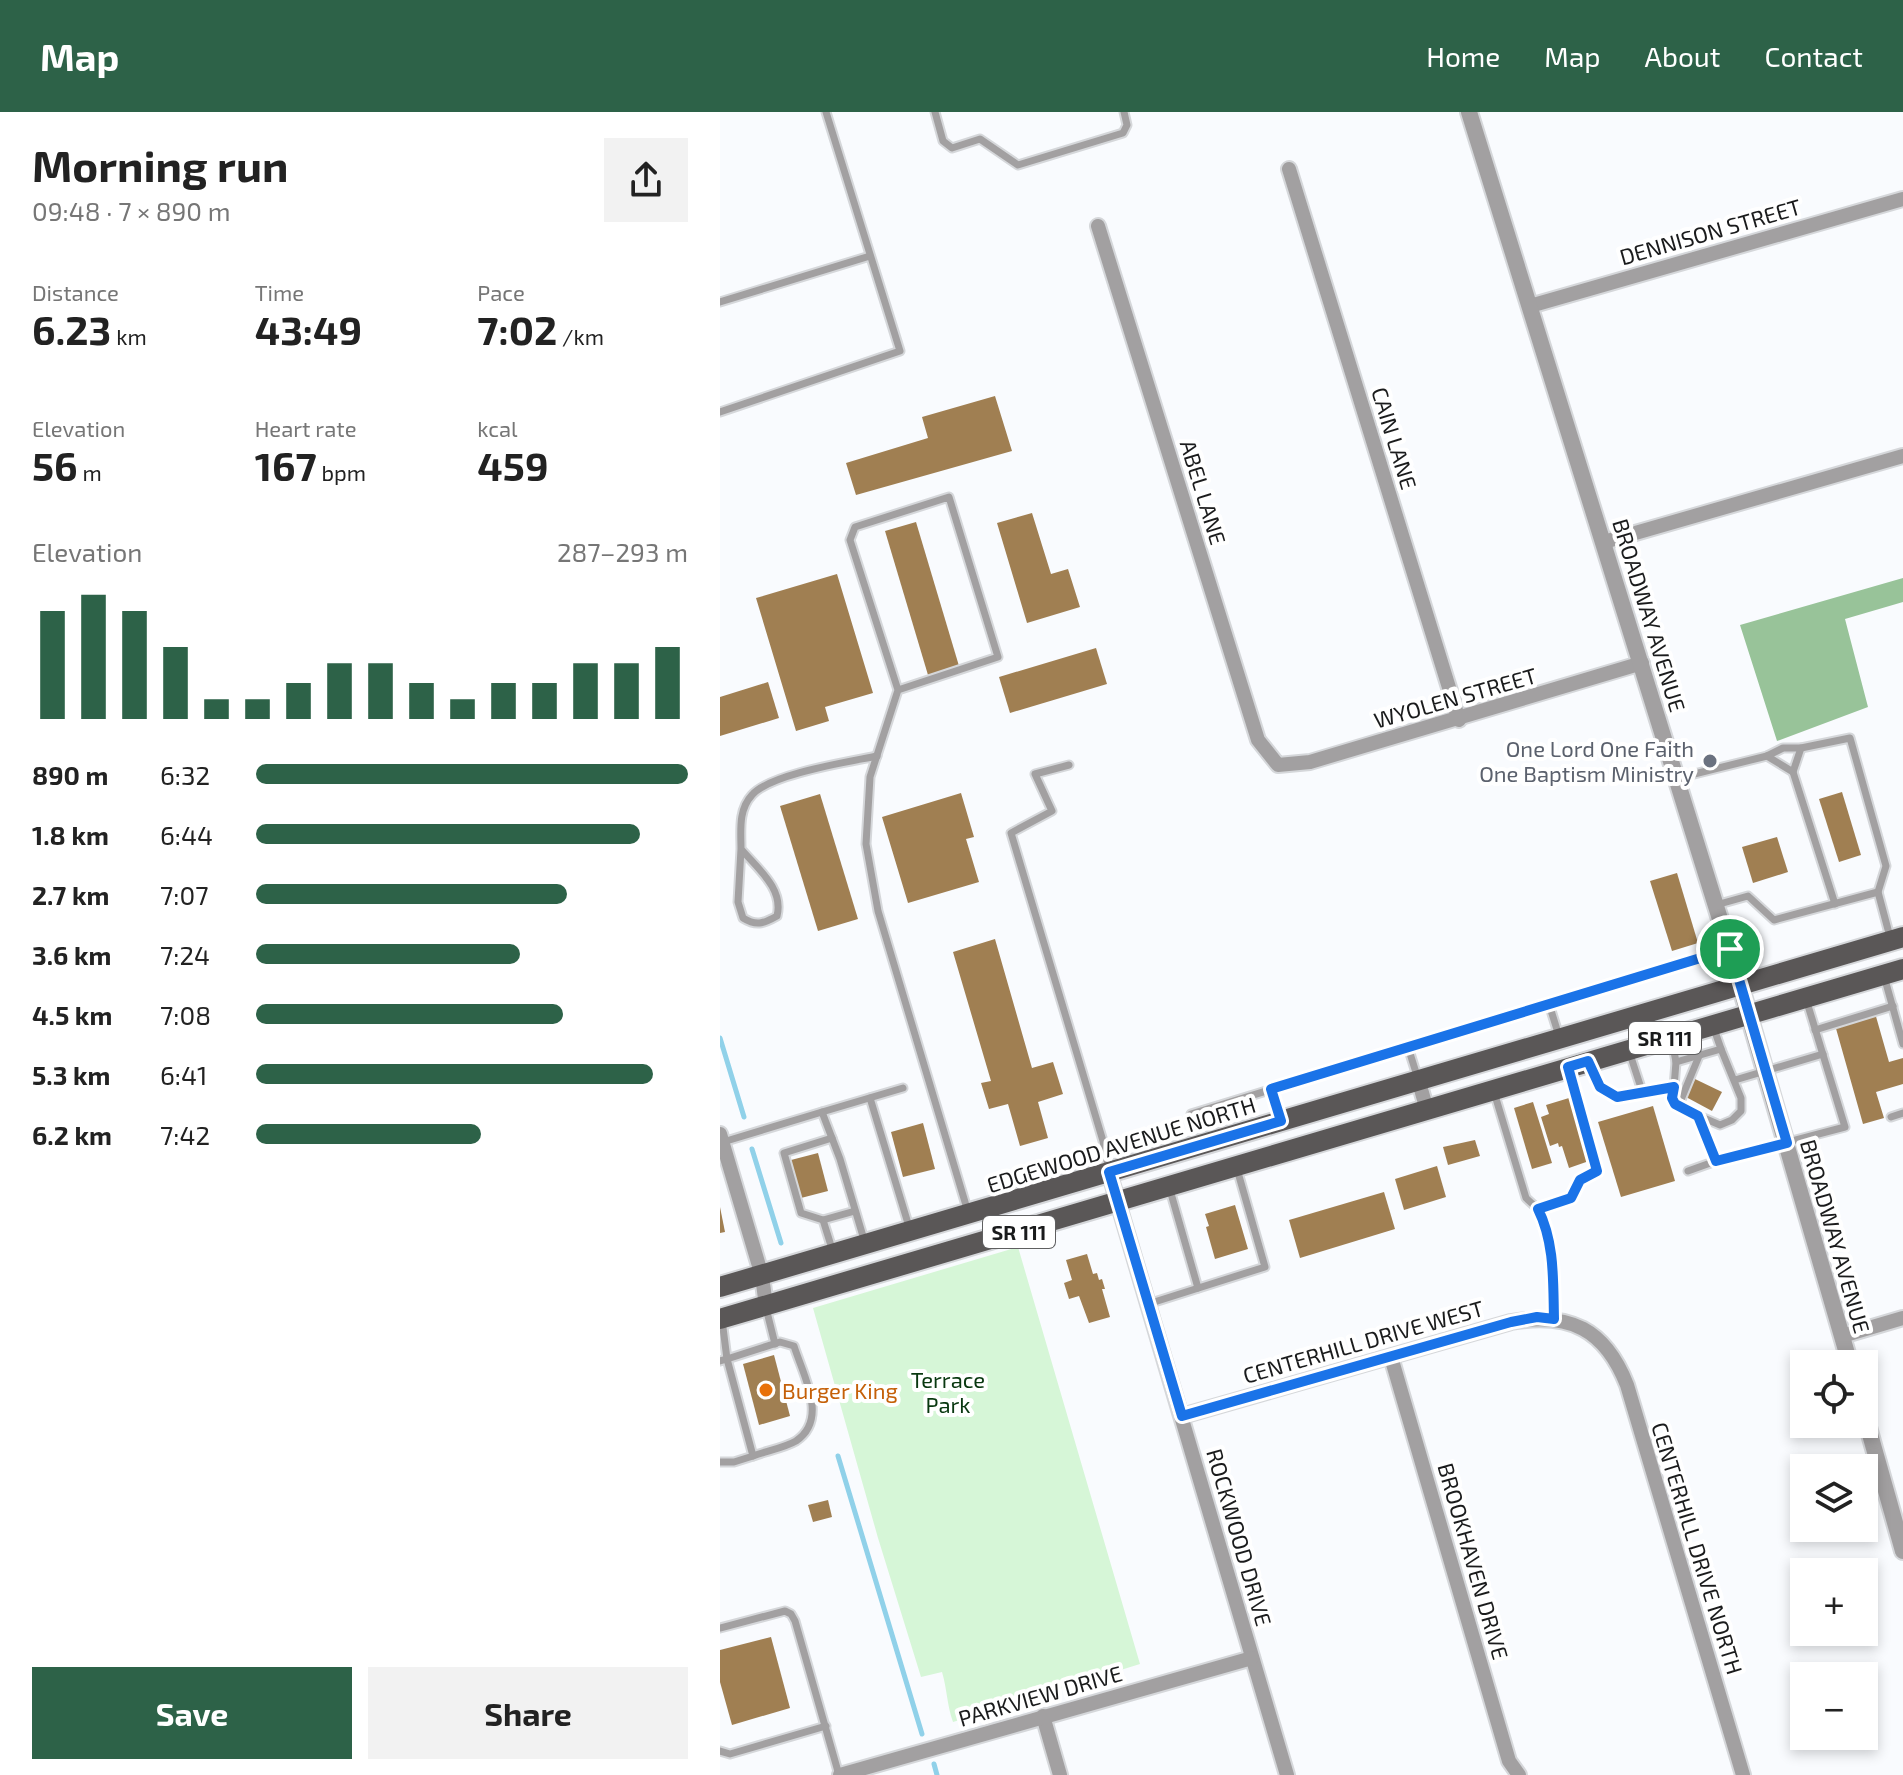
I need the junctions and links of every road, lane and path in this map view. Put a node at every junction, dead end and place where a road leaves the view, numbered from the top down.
1 (826, 112) edge
2 (935, 112) edge
3 (1124, 112) edge
4 (1469, 112) edge
5 (1289, 169) dead end
6 (1903, 199) edge
7 (1098, 226) dead end
8 (870, 256) junction
9 (720, 302) edge
10 (1530, 306) junction
11 (720, 412) edge
12 (1903, 456) edge
13 (1604, 542) junction
14 (1642, 663) junction
15 (898, 690) junction
16 (1459, 720) junction
17 (1801, 748) junction
18 (877, 756) junction
19 (1767, 756) junction
20 (1069, 765) dead end
21 (1278, 765) joint
22 (1793, 772) junction
23 (1677, 778) junction
24 (741, 849) junction
25 (1878, 892) junction
26 (1835, 904) junction
27 (1716, 905) junction
28 (1897, 938) edge
29 (1730, 949) junction
30 (1893, 972) edge
31 (1740, 984) junction
32 (1805, 997) junction
33 (1549, 1004) junction
34 (1893, 1006) junction
35 (1749, 1013) junction
36 (1712, 1024) junction
37 (1815, 1030) junction
38 (1671, 1036) junction
39 (1560, 1037) junction
40 (1903, 1044) edge
41 (1408, 1047) junction
42 (1629, 1049) junction
43 (1721, 1049) junction
44 (1823, 1054) junction
45 (1699, 1056) junction
46 (1676, 1062) junction
47 (1578, 1064) junction
48 (1765, 1070) junction
49 (1418, 1079) junction
50 (1735, 1080) junction
51 (1674, 1087) junction
52 (903, 1088) dead end
53 (1271, 1089) junction
54 (1493, 1090) junction
55 (1643, 1094) junction
56 (870, 1098) junction
57 (1678, 1107) junction
58 (1427, 1110) junction
59 (822, 1112) junction
60 (1903, 1113) edge
61 (1191, 1114) dead end
62 (1698, 1116) junction
63 (1891, 1117) dead end
64 (1281, 1121) junction
65 (721, 1138) edge
66 (832, 1138) junction
67 (1787, 1143) junction
68 (1716, 1161) junction
69 (1236, 1167) junction
70 (1688, 1171) dead end
71 (1109, 1172) junction
72 (1169, 1188) junction
73 (1117, 1203) junction
74 (1538, 1209) junction
75 (855, 1211) junction
76 (969, 1214) junction
77 (823, 1220) junction
78 (910, 1232) junction
79 (865, 1245) junction
80 (834, 1255) junction
81 (762, 1276) junction
82 (720, 1287) edge
83 (1198, 1288) junction
84 (1148, 1304) junction
85 (766, 1306) junction
86 (1903, 1318) edge
87 (721, 1319) edge
88 (1554, 1319) junction
89 (1842, 1336) junction
90 (1600, 1339) joint
91 (775, 1344) junction
92 (1846, 1350) edge
93 (1391, 1357) junction
94 (724, 1360) edge
95 (1182, 1416) junction
96 (1871, 1438) edge
97 (753, 1456) junction
98 (720, 1462) edge
99 (1903, 1551) edge
100 (720, 1628) edge
101 (1252, 1658) junction
102 (1043, 1716) junction
103 (826, 1726) junction
104 (720, 1751) edge
105 (1737, 1774) edge
106 (840, 1775) edge
107 (1060, 1775) edge
108 (1287, 1775) edge
109 (1519, 1775) edge

1 - 8 lane
2 - 3 lane
4 - 10 street, BROADWAY AVENUE
5 - 16 street, CAIN LANE
6 - 10 street, DENNISON STREET
7 - 21 street, ABEL LANE
8 - 9 lane
8 - 11 lane
10 - 13 street, BROADWAY AVENUE
12 - 13 street
13 - 14 street, BROADWAY AVENUE
14 - 16 street, WYOLEN STREET
14 - 23 street, BROADWAY AVENUE
15 - 15 lane
15 - 18 lane
16 - 21 street, WYOLEN STREET
17 - 19 lane
17 - 22 lane
17 - 25 lane
18 - 24 lane
18 - 76 lane
19 - 22 lane
19 - 23 lane
20 - 71 lane
22 - 26 lane
23 - 27 street, BROADWAY AVENUE
24 - 24 lane
25 - 26 lane
25 - 28 lane
26 - 27 lane
27 - 29 street, BROADWAY AVENUE
28 - 31 main road, EDGEWOOD AVENUE NORTH / SR 111
29 - 31 street, BROADWAY AVENUE
29 - 33 lane
30 - 32 main road, SR 111
30 - 34 lane
31 - 35 street, BROADWAY AVENUE
31 - 39 main road, EDGEWOOD AVENUE NORTH / SR 111
32 - 35 main road, SR 111
32 - 37 lane
33 - 39 lane
33 - 41 lane
34 - 37 lane
34 - 40 lane
35 - 36 main road, SR 111
35 - 48 street, BROADWAY AVENUE
36 - 38 main road, SR 111
36 - 43 lane
37 - 44 lane
38 - 42 main road, SR 111
38 - 46 lane
39 - 49 main road, EDGEWOOD AVENUE NORTH / SR 111
41 - 49 lane
41 - 53 lane
42 - 47 main road, SR 111
42 - 55 lane
43 - 45 lane
43 - 50 lane
44 - 48 lane
44 - 67 lane
45 - 46 lane
45 - 57 lane
46 - 51 lane
47 - 54 main road, SR 111
47 - 55 lane
47 - 74 lane
48 - 50 lane
48 - 67 street, BROADWAY AVENUE
49 - 58 street
49 - 64 main road, EDGEWOOD AVENUE NORTH / SR 111
50 - 62 lane
51 - 55 lane
51 - 57 lane
52 - 56 lane
53 - 61 lane
53 - 64 lane
54 - 58 main road, SR 111
54 - 74 lane
56 - 59 lane
56 - 78 lane
57 - 62 lane
58 - 69 main road, SR 111
59 - 65 lane
59 - 66 lane
60 - 63 lane
62 - 68 lane
64 - 71 main road, EDGEWOOD AVENUE NORTH / SR 111
65 - 81 street
66 - 75 lane
66 - 77 lane
67 - 68 lane
67 - 89 street, BROADWAY AVENUE
68 - 70 lane
69 - 72 main road, SR 111
69 - 83 lane
71 - 73 street, ROCKWOOD DRIVE
71 - 76 main road, EDGEWOOD AVENUE NORTH / SR 111
72 - 73 main road, SR 111
72 - 83 lane
73 - 84 street, ROCKWOOD DRIVE
73 - 85 main road, SR 111
74 - 88 lane
75 - 77 lane
75 - 79 lane
76 - 78 main road, EDGEWOOD AVENUE NORTH / SR 111
77 - 80 lane
78 - 79 main road, EDGEWOOD AVENUE NORTH / SR 111
79 - 80 main road, EDGEWOOD AVENUE NORTH / SR 111
80 - 81 main road, EDGEWOOD AVENUE NORTH / SR 111
81 - 82 main road, EDGEWOOD AVENUE NORTH / SR 111
81 - 85 street
83 - 84 lane
84 - 95 street, ROCKWOOD DRIVE
85 - 87 main road, SR 111
85 - 91 lane
86 - 89 street
87 - 94 lane
88 - 90 street, CENTERHILL DRIVE WEST
88 - 93 street, CENTERHILL DRIVE WEST
89 - 92 street, BROADWAY AVENUE
90 - 105 street, CENTERHILL DRIVE NORTH
91 - 94 lane
91 - 97 lane
93 - 95 street, CENTERHILL DRIVE WEST
93 - 109 street, BROOKHAVEN DRIVE
94 - 97 lane
95 - 101 street, ROCKWOOD DRIVE
96 - 99 street
97 - 98 lane
100 - 103 lane
101 - 102 street, PARKVIEW DRIVE
101 - 108 street, ROCKWOOD DRIVE
102 - 106 street, PARKVIEW DRIVE
102 - 107 street
103 - 104 lane
103 - 106 lane

